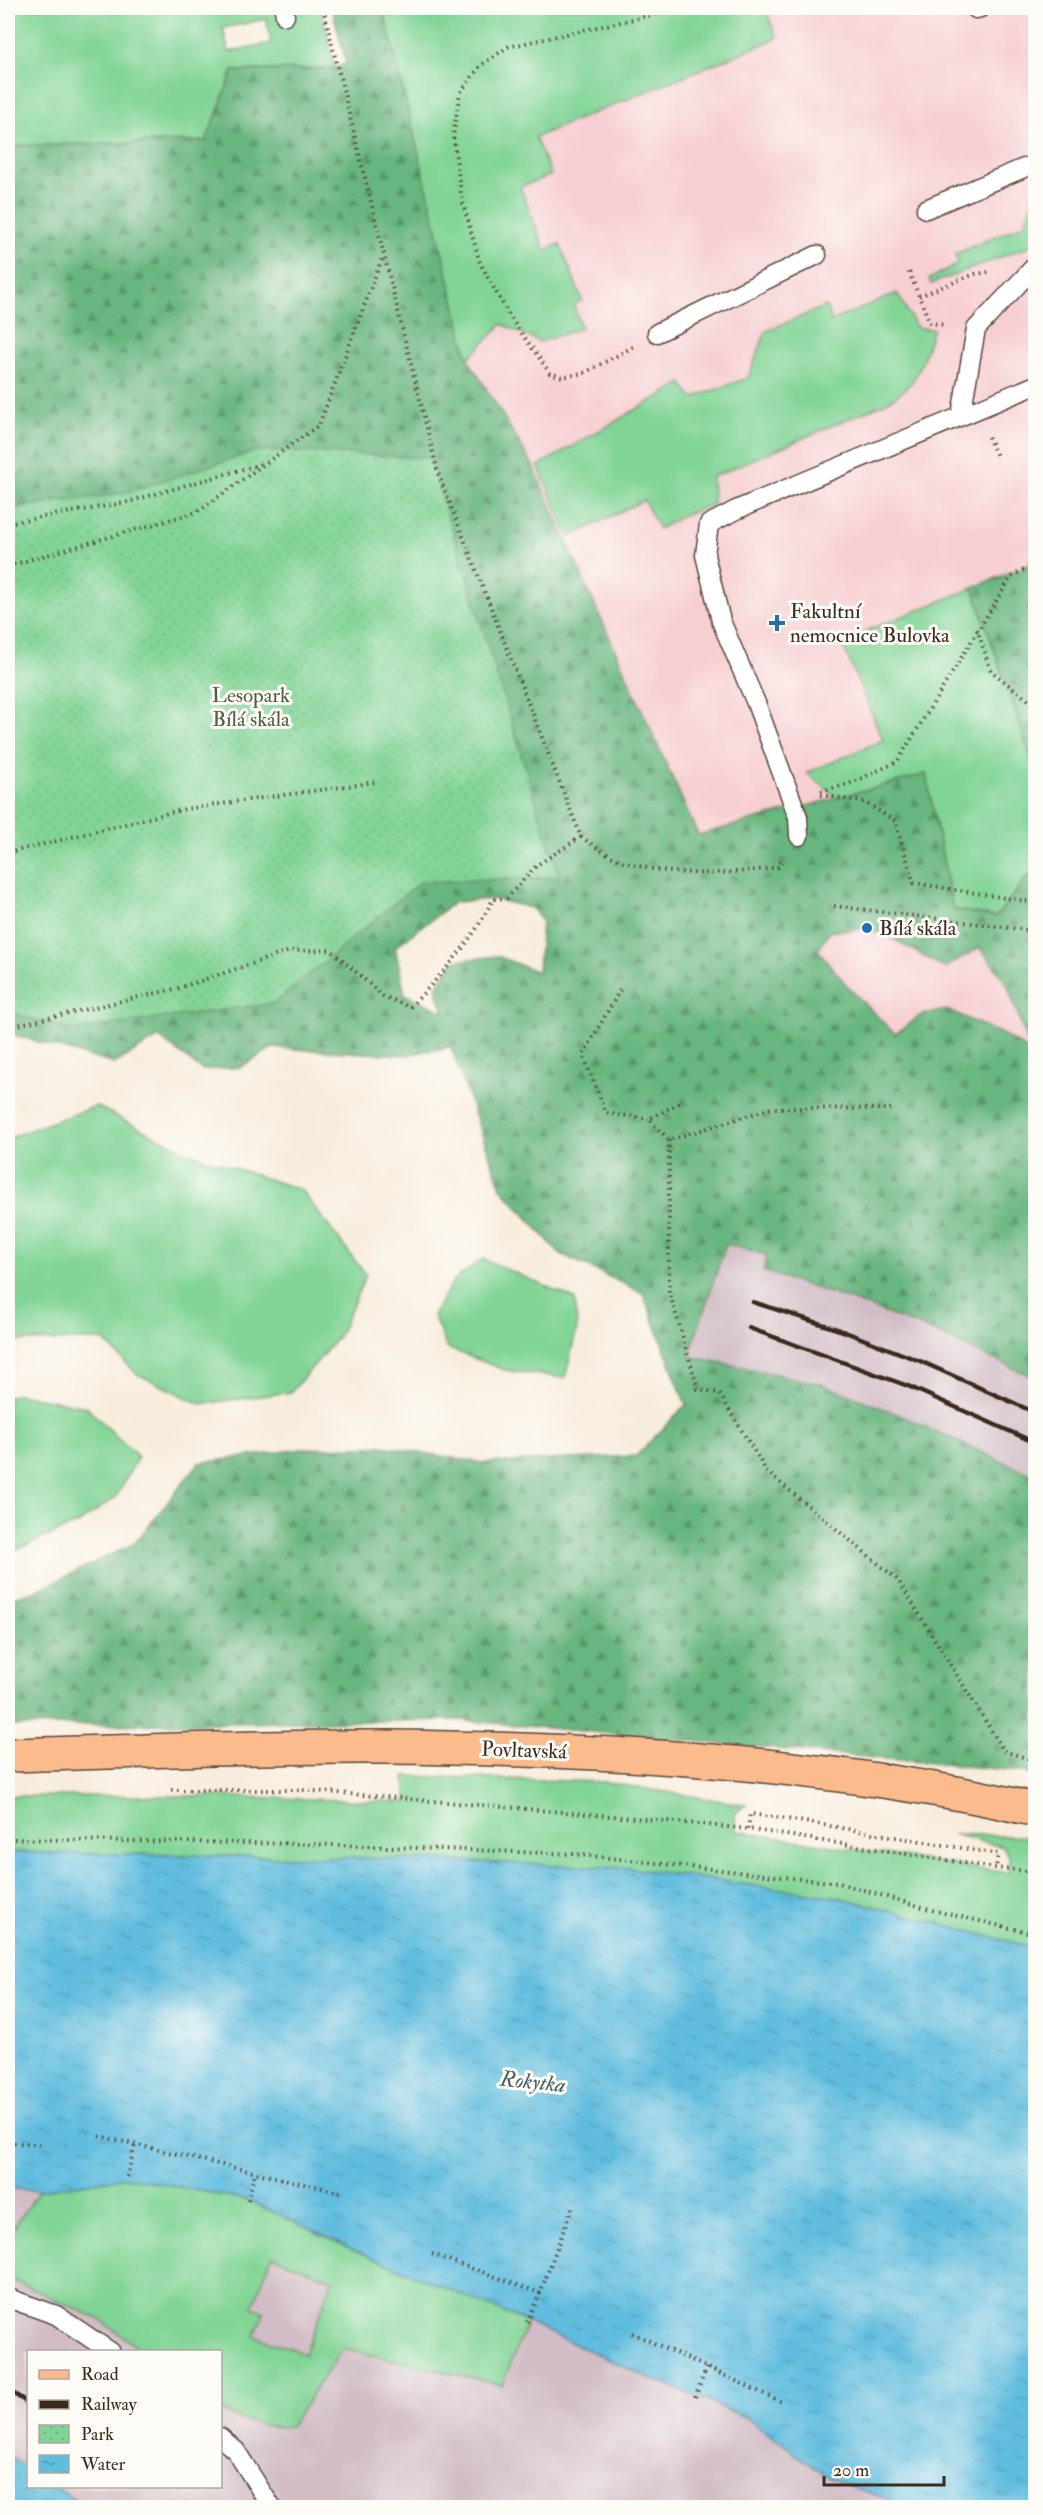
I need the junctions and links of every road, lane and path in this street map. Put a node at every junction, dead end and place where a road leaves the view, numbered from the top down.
1 (323, 8) edge
2 (683, 8) edge
3 (1035, 163) edge
4 (926, 209) dead end
5 (384, 254) junction
6 (817, 255) dead end
7 (1035, 265) edge
8 (995, 271) dead end
9 (909, 272) dead end
10 (919, 296) junction
11 (930, 323) dead end
12 (657, 333) joint
13 (1035, 385) edge
14 (961, 415) junction
15 (991, 444) dead end
16 (998, 458) dead end
17 (266, 463) junction
18 (8, 523) edge
19 (1035, 563) edge
20 (8, 566) edge
21 (977, 628) junction
22 (1035, 714) edge
23 (376, 782) dead end
24 (809, 793) junction
25 (791, 797) junction
26 (799, 836) joint
27 (581, 837) junction
28 (8, 853) edge
29 (1035, 903) edge
30 (834, 906) dead end
31 (1035, 931) edge
32 (620, 990) dead end
33 (8, 1027) edge
34 (679, 1103) dead end
35 (893, 1109) dead end
36 (649, 1119) junction
37 (669, 1140) junction
38 (8, 1755) edge
39 (1035, 1761) edge
40 (159, 1791) dead end
41 (1035, 1810) edge
42 (748, 1829) junction
43 (8, 1839) edge
44 (996, 1868) junction
45 (1035, 1872) edge
46 (1035, 1934) edge
47 (99, 2136) dead end
48 (8, 2142) edge
49 (44, 2145) dead end
50 (135, 2145) junction
51 (255, 2172) junction
52 (128, 2177) dead end
53 (343, 2193) dead end
54 (248, 2200) dead end
55 (572, 2208) dead end
56 (432, 2254) dead end
57 (540, 2293) junction
58 (8, 2298) edge
59 (527, 2322) dead end
60 (632, 2333) dead end
61 (108, 2350) edge
62 (708, 2367) junction
63 (695, 2397) dead end
64 (784, 2403) dead end
65 (222, 2439) edge
66 (272, 2508) edge

1 - 5 path
2 - 12 path
3 - 4 lane
5 - 17 path
5 - 27 path
6 - 12 lane
7 - 14 lane
8 - 10 path
9 - 10 path
10 - 11 path
13 - 14 lane
14 - 25 lane
15 - 16 path
17 - 18 path
17 - 20 path
19 - 21 path
21 - 22 path
21 - 24 path
23 - 28 path
24 - 25 path
24 - 29 path
25 - 26 lane
26 - 27 path
27 - 33 path
30 - 31 path
32 - 36 path
34 - 36 path
35 - 37 path
36 - 37 path
37 - 39 path
38 - 41 main road, Povltavská
40 - 42 path
42 - 44 path
42 - 44 path
43 - 46 path
44 - 45 path
47 - 50 path
48 - 49 path
50 - 51 path
50 - 52 path
51 - 53 path
51 - 54 path
55 - 57 path
56 - 57 path
57 - 59 path
58 - 61 lane
60 - 62 path
62 - 63 path
62 - 64 path
65 - 66 lane

